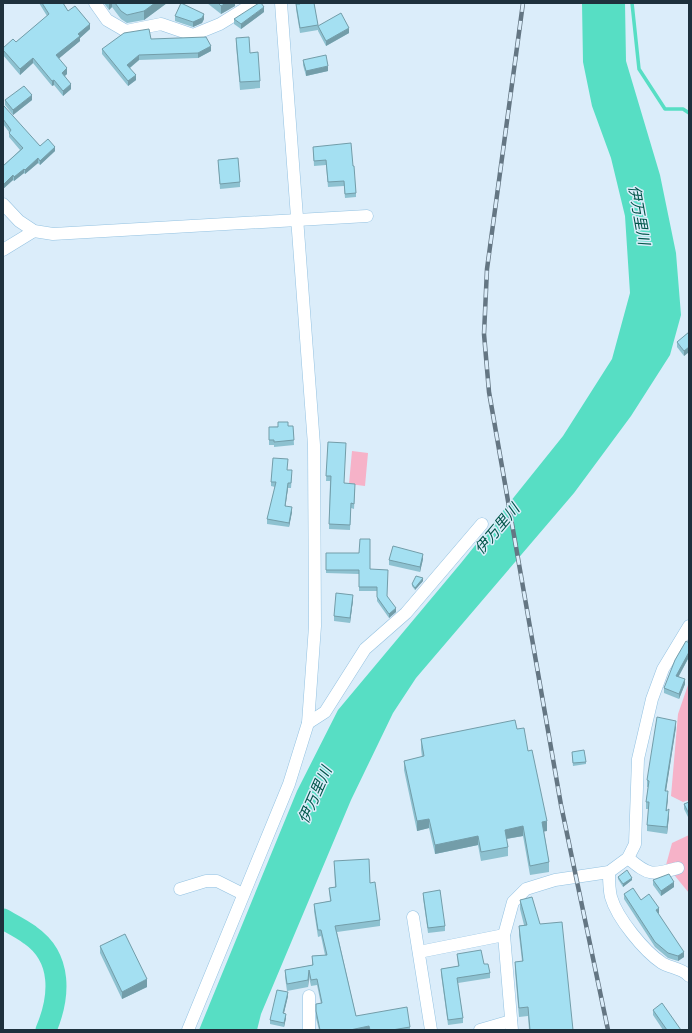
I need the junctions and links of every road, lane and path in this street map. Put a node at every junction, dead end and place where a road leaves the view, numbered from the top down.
1 (95, 3) edge
2 (254, 3) edge
3 (281, 3) edge
4 (3, 204) edge
5 (367, 216) dead end
6 (297, 221) junction
7 (34, 231) junction
8 (3, 250) edge
9 (482, 524) dead end
10 (689, 626) edge
11 (308, 723) junction
12 (628, 858) junction
13 (678, 868) dead end
14 (609, 872) junction
15 (180, 889) dead end
16 (243, 894) junction
17 (413, 917) dead end
18 (504, 935) junction
19 (418, 952) junction
20 (689, 976) edge
21 (309, 996) dead end
22 (511, 1025) edge
23 (188, 1030) edge
24 (308, 1030) edge
25 (431, 1030) edge
26 (480, 1030) edge

1 - 2 street
3 - 6 street
4 - 7 street
5 - 6 street
6 - 7 street
6 - 11 street
7 - 8 street
9 - 11 street
10 - 12 street
11 - 16 street
12 - 13 street
12 - 14 street
14 - 18 street
14 - 20 street
15 - 16 street
16 - 23 street
17 - 19 street
18 - 19 street
18 - 22 street
19 - 25 street
21 - 24 street
22 - 26 street

